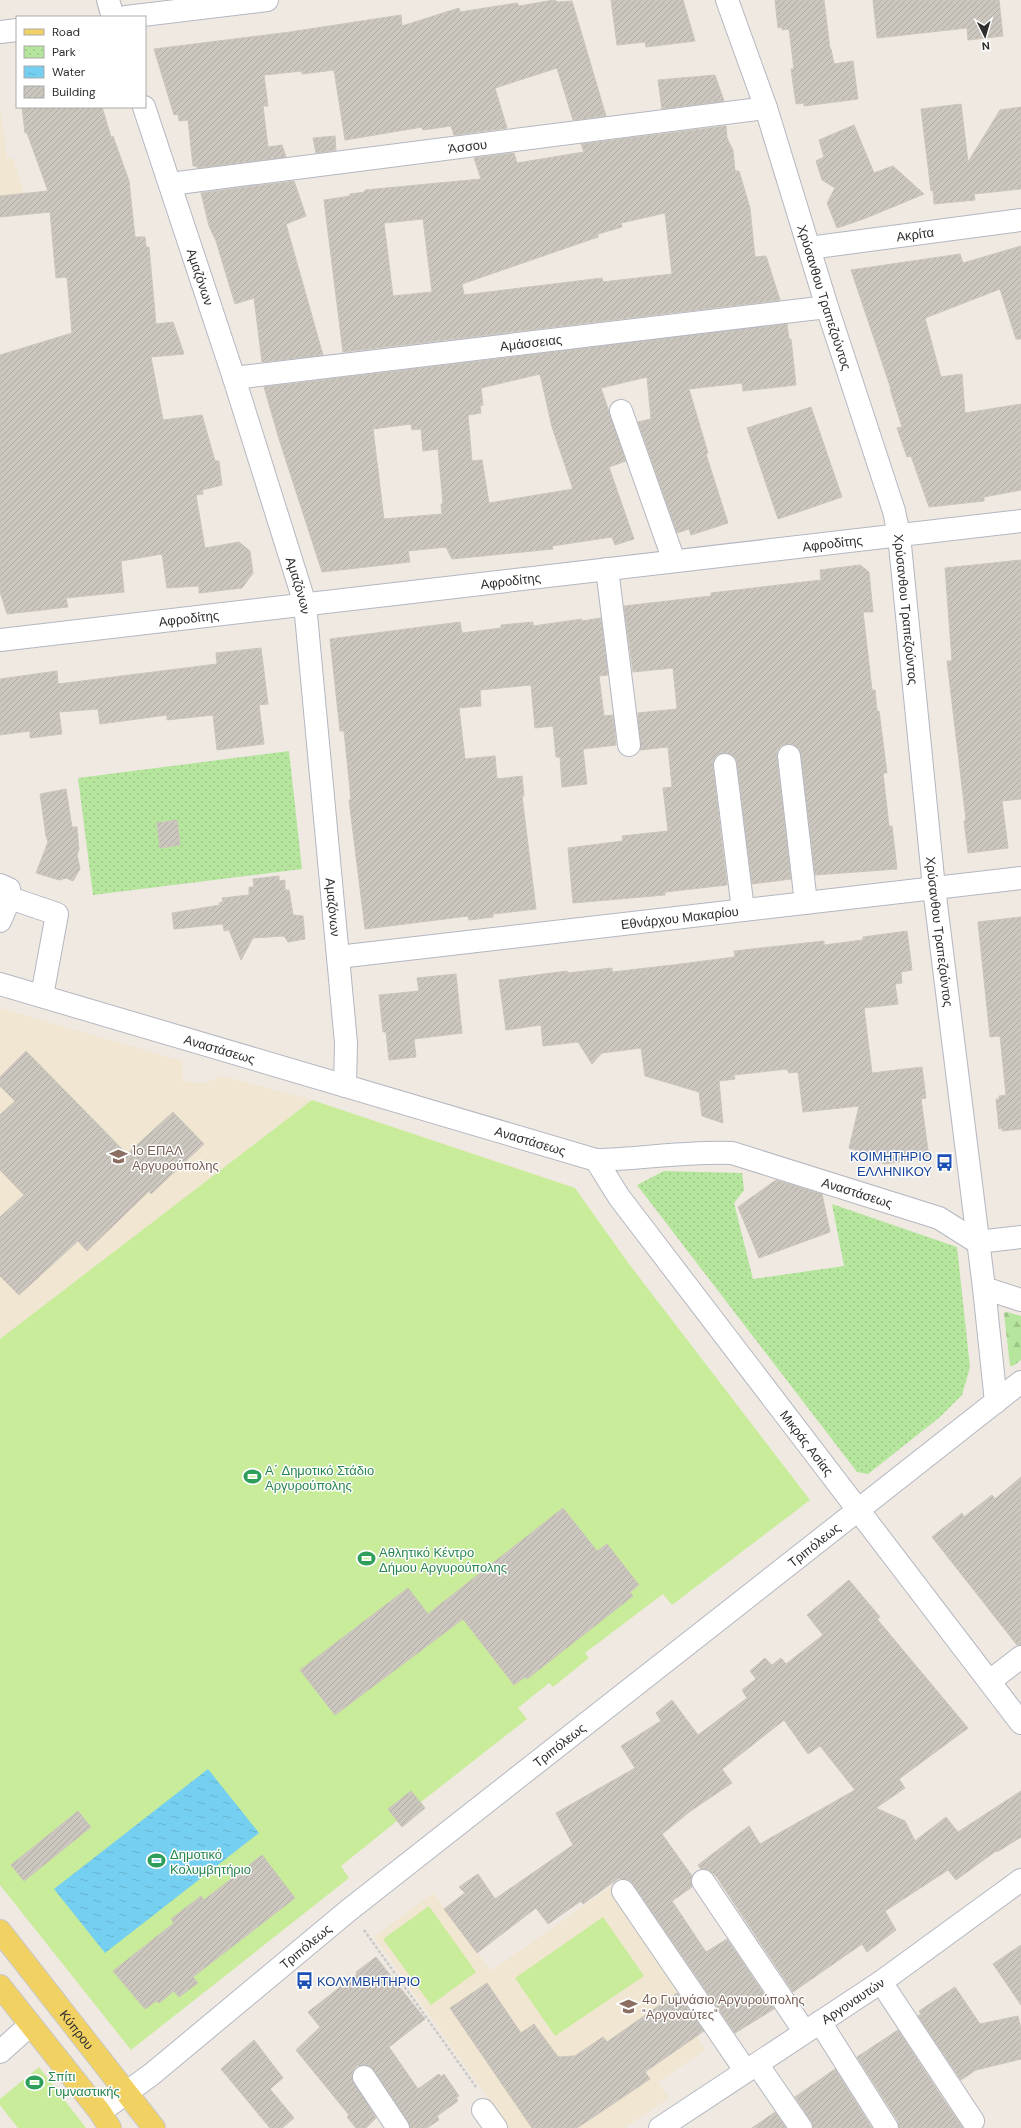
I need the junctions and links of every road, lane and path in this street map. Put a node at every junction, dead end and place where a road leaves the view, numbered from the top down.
1 (108, 0) edge
2 (267, 0) edge
3 (727, 0) edge
4 (114, 16) edge
5 (134, 16) edge
6 (16, 30) edge
7 (0, 32) edge
8 (144, 108) edge
9 (766, 108) junction
10 (170, 184) junction
11 (1021, 220) edge
12 (809, 248) junction
13 (827, 308) junction
14 (234, 378) junction
15 (621, 411) dead end
16 (1021, 521) edge
17 (899, 535) junction
18 (674, 561) junction
19 (607, 569) junction
20 (305, 604) junction
21 (0, 640) edge
22 (629, 745) dead end
23 (789, 756) dead end
24 (725, 766) dead end
25 (1021, 878) edge
26 (934, 888) junction
27 (5, 892) edge
28 (806, 903) junction
29 (742, 910) junction
30 (0, 922) edge
31 (338, 957) junction
32 (0, 984) edge
33 (42, 996) junction
34 (345, 1086) junction
35 (596, 1160) junction
36 (1021, 1237) edge
37 (977, 1242) junction
38 (984, 1288) junction
39 (1021, 1300) edge
40 (1021, 1382) edge
41 (996, 1402) junction
42 (857, 1510) junction
43 (1021, 1656) edge
44 (990, 1681) junction
45 (1021, 1723) edge
46 (1021, 1880) edge
47 (703, 1882) dead end
48 (623, 1891) dead end
49 (349, 1910) junction
50 (0, 1930) edge
51 (881, 1982) junction
52 (0, 1986) edge
53 (30, 2024) junction
54 (812, 2027) junction
55 (0, 2052) edge
56 (751, 2067) junction
57 (364, 2077) dead end
58 (128, 2093) junction
59 (483, 2110) joint
60 (105, 2120) edge
61 (973, 2121) dead end
62 (154, 2128) edge
63 (398, 2128) edge
64 (496, 2128) edge
65 (660, 2128) edge
66 (801, 2128) edge
67 (887, 2128) edge

1 - 4 street
2 - 5 street
3 - 9 street, Χρύσανθου Τραπεζούντος
6 - 7 street
8 - 10 street, Αμαζόνων
9 - 10 street, Άσσου
9 - 12 street, Χρύσανθου Τραπεζούντος
10 - 14 street, Αμαζόνων
11 - 12 street, Ακρίτα
12 - 13 street, Χρύσανθου Τραπεζούντος
13 - 14 street, Αμάσσειας
13 - 17 street, Χρύσανθου Τραπεζούντος
14 - 20 street, Αμαζόνων
15 - 18 street
16 - 17 street, Αφροδίτης
17 - 18 street, Αφροδίτης
17 - 26 street, Χρύσανθου Τραπεζούντος
18 - 19 street, Αφροδίτης
19 - 20 street, Αφροδίτης
19 - 22 street
20 - 21 street, Αφροδίτης
20 - 31 street, Αμαζόνων
23 - 28 street
24 - 29 street
25 - 26 street, Εθνάρχου Μακαρίου
26 - 28 street, Εθνάρχου Μακαρίου
26 - 37 street, Χρύσανθου Τραπεζούντος
27 - 30 street
27 - 33 street
28 - 29 street, Εθνάρχου Μακαρίου
29 - 31 street, Εθνάρχου Μακαρίου
31 - 34 street, Αμαζόνων
32 - 33 street, Αναστάσεως
33 - 34 street, Αναστάσεως
34 - 35 street, Αναστάσεως
35 - 37 street, Αναστάσεως
35 - 42 street, Μικράς Ασίας
36 - 37 street
37 - 38 street
38 - 39 street
38 - 41 street
40 - 41 street, Τριπόλεως
41 - 42 street, Τριπόλεως
42 - 44 street, Μικράς Ασίας
42 - 49 street, Τριπόλεως
43 - 44 street
44 - 45 street, Μικράς Ασίας
46 - 51 street, Αργοναυτών
47 - 54 street
48 - 56 street
49 - 58 street, Τριπόλεως
49 - 59 path
50 - 58 main road, Κύπρου
51 - 54 street, Αργοναυτών
51 - 61 street
52 - 53 main road
53 - 55 street
53 - 60 main road
54 - 56 street, Αργοναυτών
54 - 67 street
56 - 65 street, Αργοναυτών
56 - 66 street
57 - 63 street
58 - 60 street, Τριπόλεως
58 - 62 main road, Κύπρου
59 - 64 street

